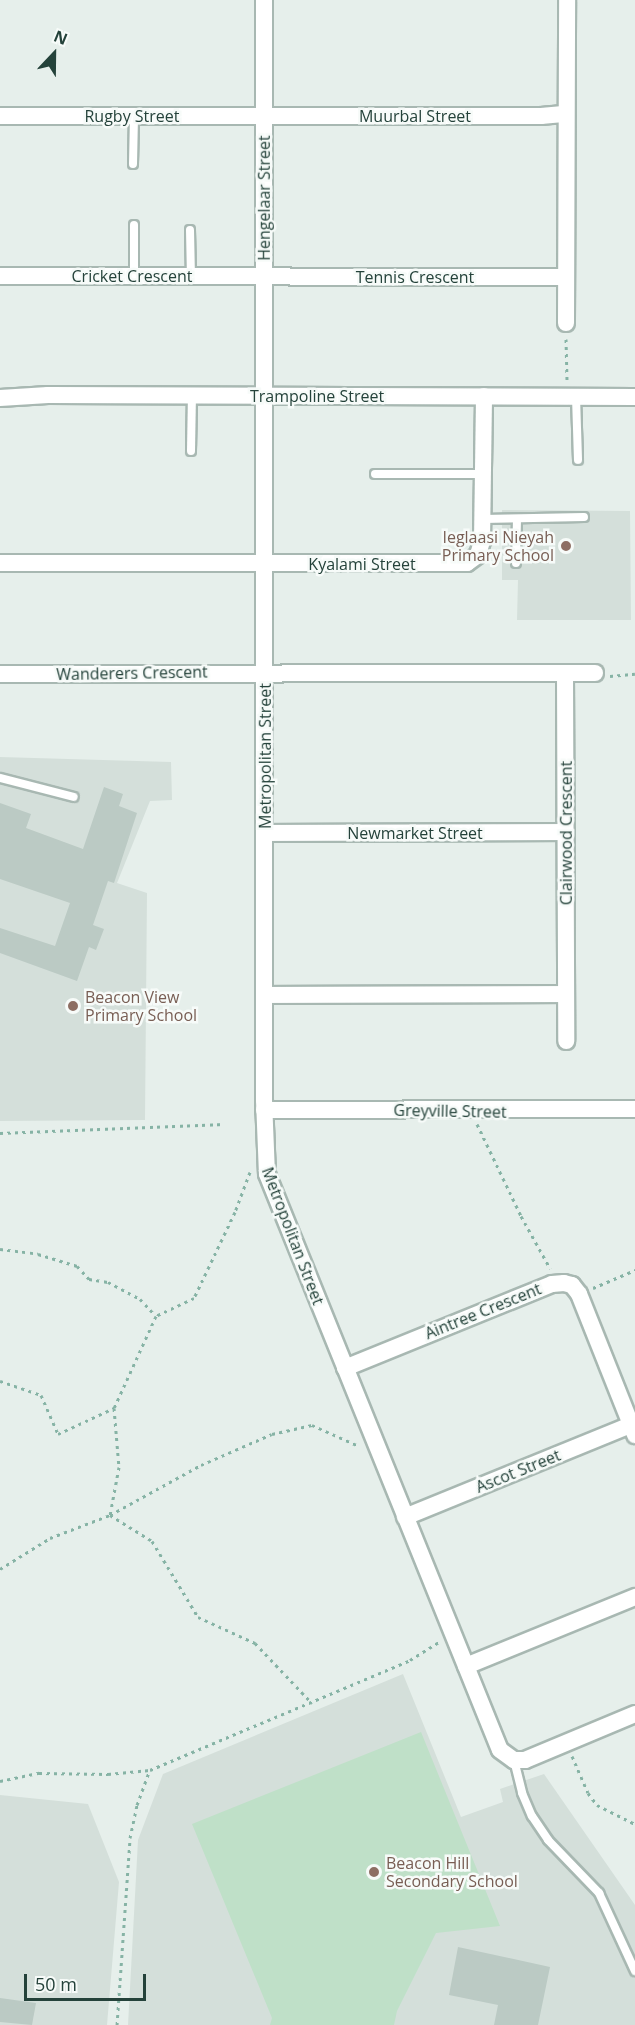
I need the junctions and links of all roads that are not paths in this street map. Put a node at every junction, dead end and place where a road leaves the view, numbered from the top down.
1 (264, 0) edge
2 (567, 0) edge
3 (567, 114) junction
4 (0, 116) edge
5 (134, 116) junction
6 (264, 116) junction
7 (134, 164) dead end
8 (134, 225) dead end
9 (190, 230) dead end
10 (0, 276) edge
11 (191, 276) junction
12 (134, 277) junction
13 (264, 277) junction
14 (566, 277) junction
15 (566, 325) road end
16 (263, 395) junction
17 (192, 396) junction
18 (484, 396) junction
19 (576, 396) junction
20 (635, 397) edge
21 (0, 398) edge
22 (190, 451) dead end
23 (578, 460) dead end
24 (375, 474) dead end
25 (485, 474) junction
26 (584, 517) dead end
27 (483, 519) junction
28 (517, 519) junction
29 (0, 563) edge
30 (516, 563) dead end
31 (265, 564) junction
32 (265, 672) junction
33 (565, 673) junction
34 (597, 674) road end
35 (0, 675) edge
36 (0, 778) edge
37 (74, 797) dead end
38 (566, 832) junction
39 (265, 833) junction
40 (265, 994) junction
41 (566, 994) junction
42 (566, 1041) dead end
43 (635, 1109) edge
44 (264, 1110) junction
45 (345, 1368) junction
46 (633, 1430) edge
47 (405, 1517) junction
48 (635, 1597) edge
49 (466, 1666) junction
50 (635, 1714) edge
51 (514, 1760) junction
52 (635, 1971) edge

1 - 6 street, Hengelaar Street
2 - 3 street
3 - 6 street, Muurbal Street
3 - 14 street
4 - 5 street, Rugby Street
5 - 6 street, Rugby Street
5 - 7 lane
6 - 13 street, Hengelaar Street
8 - 12 lane
9 - 11 lane
10 - 12 street, Cricket Crescent
11 - 12 street, Cricket Crescent
11 - 13 street, Cricket Crescent
13 - 14 street, Tennis Crescent
13 - 16 street, Hengelaar Street
14 - 15 street
16 - 17 street, Trampoline Street
16 - 18 street, Trampoline Street
16 - 31 street, Metropolitan Street
17 - 21 street, Trampoline Street
17 - 22 lane
18 - 19 street, Trampoline Street
18 - 25 street, Kyalami Street
19 - 20 street, Trampoline Street
19 - 23 lane
24 - 25 lane
25 - 27 street, Kyalami Street
26 - 28 lane
27 - 28 lane
27 - 31 street, Kyalami Street
28 - 30 lane
29 - 31 street
31 - 32 street, Metropolitan Street
32 - 33 street
32 - 35 street, Wanderers Crescent
32 - 39 street, Metropolitan Street
33 - 34 street
33 - 38 street, Clairwood Crescent
36 - 37 lane
38 - 39 street, Newmarket Street
38 - 41 street, Clairwood Crescent
39 - 40 street, Metropolitan Street
40 - 41 street
40 - 44 street, Metropolitan Street
41 - 42 street, Clairwood Crescent
43 - 44 street, Greyville Street
44 - 45 street, Metropolitan Street
45 - 46 street, Aintree Crescent
45 - 47 street, Metropolitan Street
46 - 47 street, Ascot Street
47 - 49 street, Metropolitan Street
48 - 49 street
49 - 51 street, Metropolitan Street
50 - 51 street
51 - 52 lane

